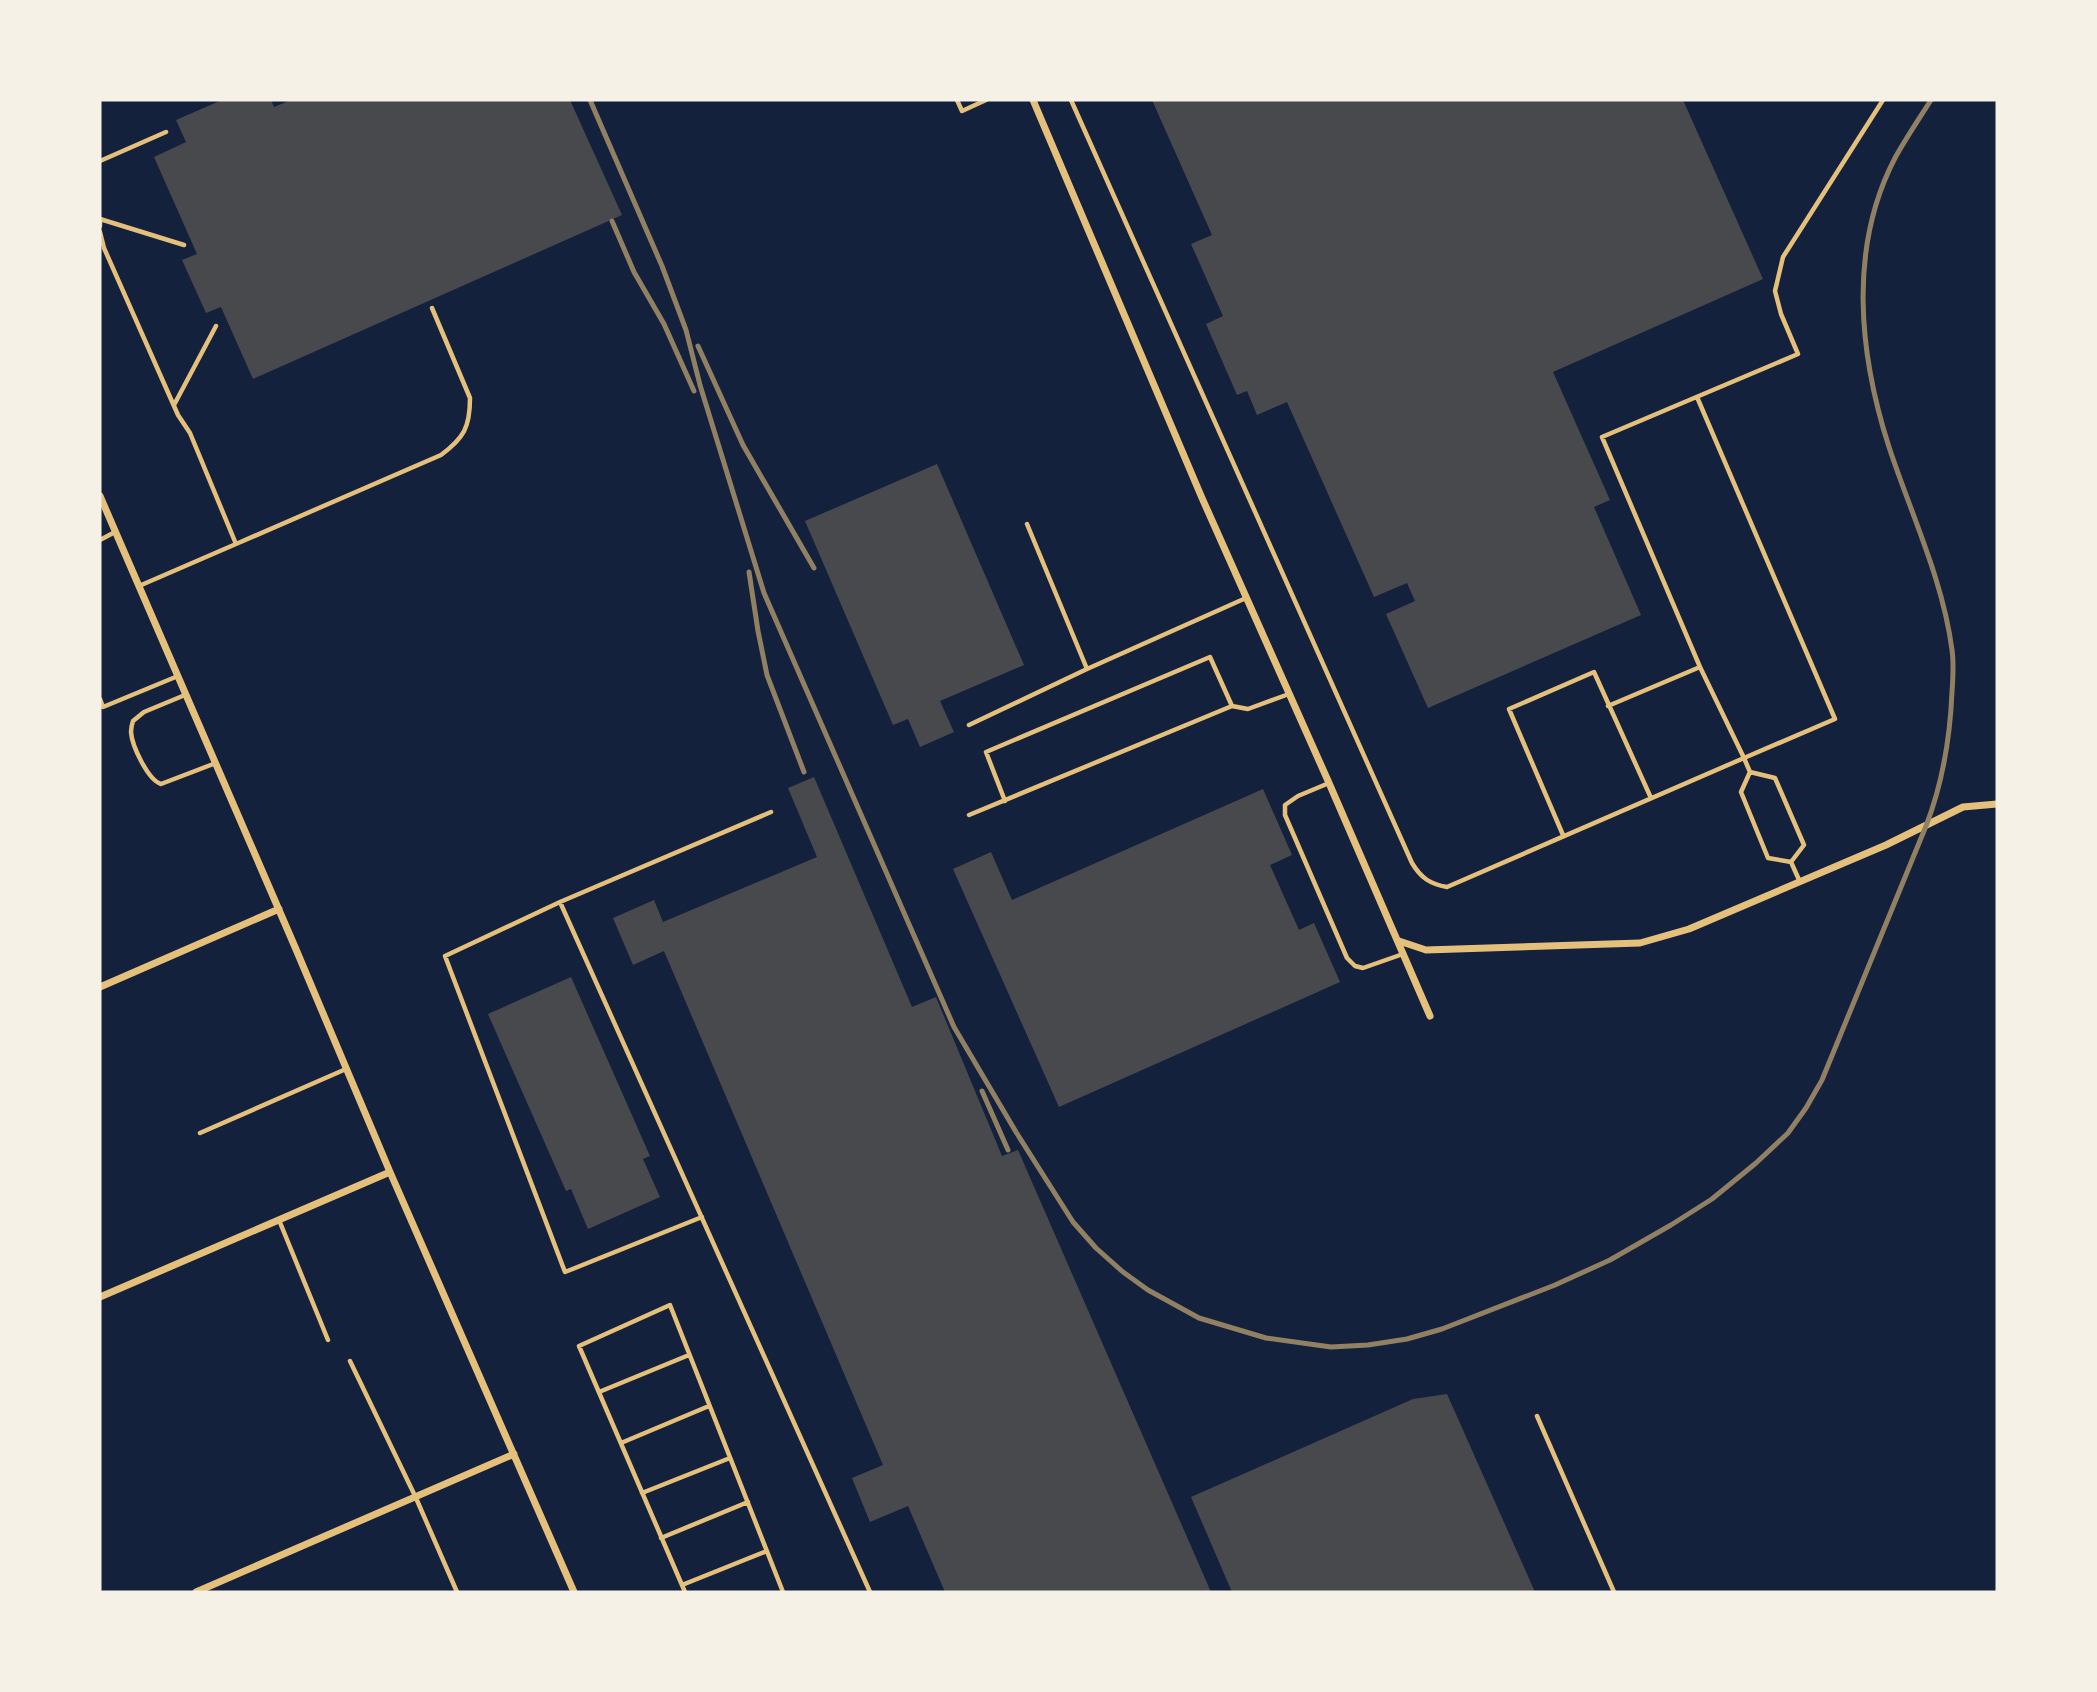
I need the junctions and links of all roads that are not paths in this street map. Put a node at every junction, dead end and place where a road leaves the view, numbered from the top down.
1 (957, 100) edge
2 (986, 100) edge
3 (1033, 100) edge
4 (1071, 100) edge
5 (1883, 100) edge
6 (166, 132) dead end
7 (100, 161) edge
8 (100, 222) edge
9 (100, 232) edge
10 (184, 245) dead end
11 (432, 308) dead end
12 (216, 326) dead end
13 (1697, 397) junction
14 (174, 406) junction
15 (100, 496) edge
16 (1027, 524) dead end
17 (116, 532) junction
18 (100, 540) edge
19 (236, 544) junction
20 (139, 586) junction
21 (1246, 597) junction
22 (1700, 667) junction
23 (1087, 669) junction
24 (178, 676) junction
25 (1290, 693) junction
26 (186, 695) junction
27 (100, 699) edge
28 (1232, 706) junction
29 (1608, 706) junction
30 (102, 708) edge
31 (968, 725) dead end
32 (1744, 758) junction
33 (216, 763) junction
34 (1750, 772) junction
35 (1329, 783) junction
36 (1651, 798) junction
37 (1005, 801) junction
38 (1997, 804) edge
39 (771, 813) dead end
40 (969, 816) dead end
41 (1563, 835) junction
42 (1790, 862) junction
43 (1800, 882) junction
44 (560, 902) junction
45 (279, 909) junction
46 (1399, 942) junction
47 (1404, 954) junction
48 (100, 987) edge
49 (1430, 1016) dead end
50 (347, 1069) junction
51 (200, 1133) dead end
52 (390, 1172) junction
53 (702, 1217) junction
54 (279, 1220) junction
55 (100, 1297) edge
56 (328, 1340) dead end
57 (689, 1355) junction
58 (350, 1361) dead end
59 (599, 1392) junction
60 (709, 1406) junction
61 (1537, 1416) dead end
62 (621, 1443) junction
63 (514, 1454) junction
64 (730, 1458) junction
65 (642, 1493) junction
66 (416, 1497) junction
67 (748, 1502) junction
68 (661, 1538) junction
69 (766, 1551) junction
70 (682, 1585) junction
71 (196, 1592) edge
72 (457, 1592) edge
73 (574, 1592) edge
74 (685, 1592) edge
75 (783, 1592) edge
76 (870, 1592) edge
77 (1614, 1592) edge

1 - 2 lane
3 - 21 street
4 - 41 lane
5 - 13 lane
6 - 7 lane
8 - 10 lane
9 - 14 lane
11 - 19 lane
12 - 14 lane
13 - 22 lane
13 - 32 lane
14 - 19 lane
15 - 17 street
16 - 23 lane
17 - 18 lane
17 - 20 street
19 - 20 lane
20 - 24 street
21 - 23 lane
21 - 25 street
22 - 29 lane
22 - 32 lane
23 - 31 lane
24 - 26 street
24 - 30 lane
25 - 28 lane
25 - 35 street
26 - 33 street
26 - 33 lane
27 - 30 lane
28 - 37 lane
28 - 37 lane
29 - 36 lane
29 - 41 lane
32 - 34 lane
32 - 36 lane
33 - 45 street
34 - 42 lane
34 - 42 lane
35 - 46 street
35 - 47 lane
36 - 41 lane
37 - 40 lane
38 - 43 street
39 - 44 lane
42 - 43 lane
43 - 46 street
44 - 53 lane
44 - 53 lane
45 - 48 street
45 - 50 street
46 - 47 street
47 - 49 street
50 - 51 lane
50 - 52 street
52 - 54 street
52 - 63 street
53 - 76 lane
54 - 55 street
54 - 56 lane
57 - 59 lane
57 - 59 lane
57 - 60 lane
58 - 66 lane
59 - 62 lane
60 - 62 lane
60 - 64 lane
61 - 77 lane
62 - 65 lane
63 - 66 street
63 - 73 street
64 - 65 lane
64 - 67 lane
65 - 68 lane
66 - 71 street
66 - 72 lane
67 - 68 lane
67 - 69 lane
68 - 70 lane
69 - 70 lane
69 - 75 lane
70 - 74 lane

